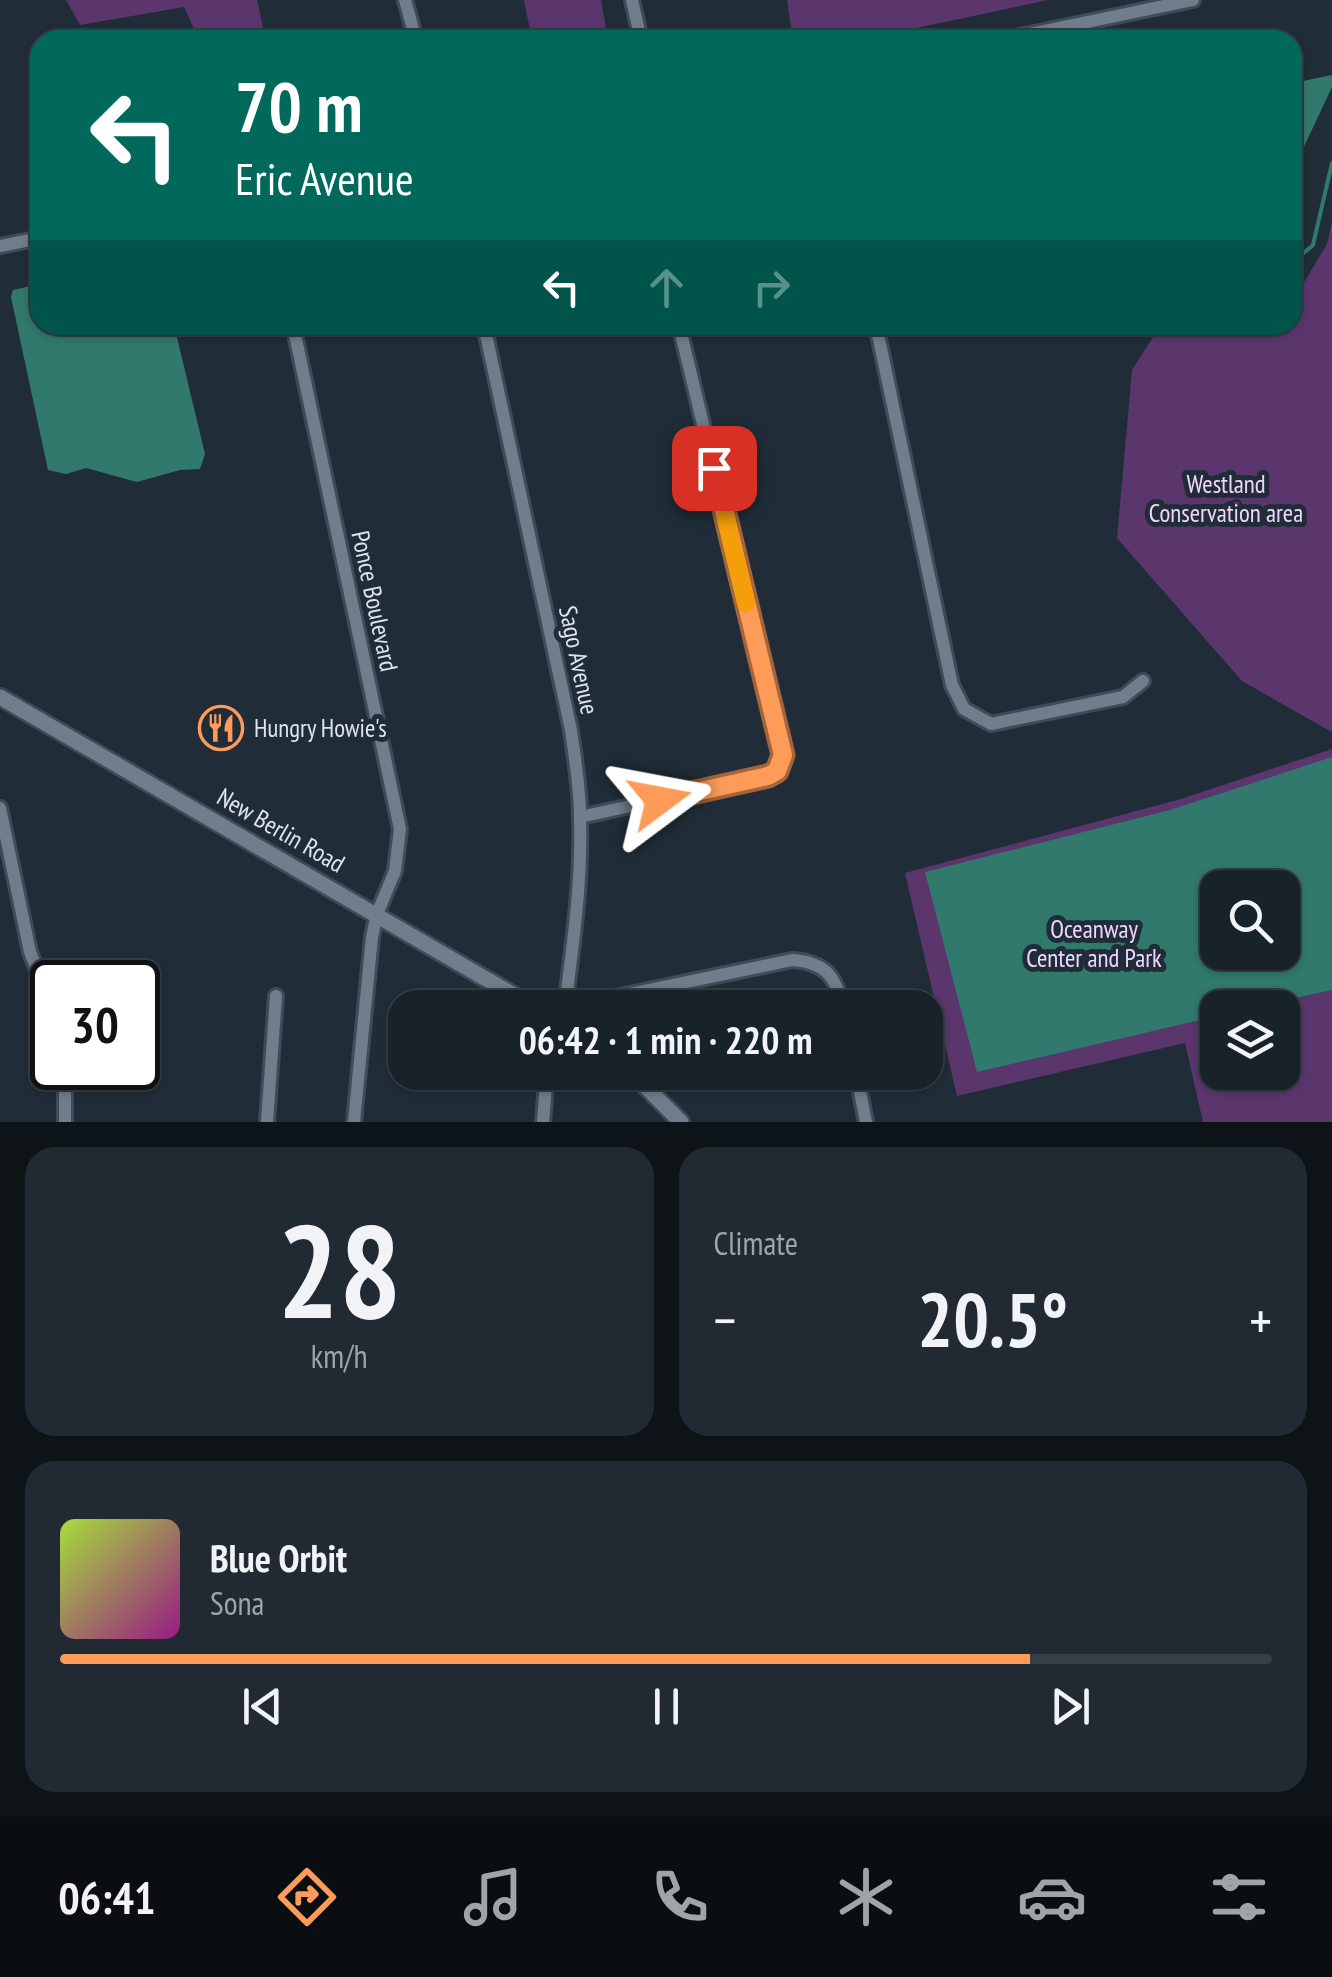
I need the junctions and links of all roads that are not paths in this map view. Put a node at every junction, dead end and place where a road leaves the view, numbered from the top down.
1 (405, 0) edge
2 (632, 0) edge
3 (1194, 0) edge
4 (413, 30) edge
5 (639, 30) edge
6 (1049, 30) edge
7 (30, 240) edge
8 (0, 246) edge
9 (295, 335) edge
10 (486, 335) edge
11 (681, 335) edge
12 (878, 335) edge
13 (1143, 682) dead end
14 (0, 697) edge
15 (0, 808) edge
16 (580, 817) junction
17 (376, 914) junction
18 (33, 960) edge
19 (505, 990) edge
20 (567, 990) edge
21 (648, 990) edge
22 (838, 990) edge
23 (276, 996) dead end
24 (65, 1090) edge
25 (545, 1090) edge
26 (649, 1090) edge
27 (860, 1090) edge
28 (66, 1122) edge
29 (267, 1122) edge
30 (354, 1122) edge
31 (542, 1122) edge
32 (681, 1122) edge
33 (866, 1122) edge

1 - 4 street
2 - 5 street
3 - 6 street
7 - 8 street
9 - 17 street, Ponce Boulevard
10 - 16 street, Sago Avenue
11 - 16 street
12 - 13 street
14 - 17 street, New Berlin Road
15 - 18 street
16 - 20 street, Sago Avenue
17 - 19 street, New Berlin Road
17 - 30 street, Ponce Boulevard
21 - 22 street
23 - 29 street
24 - 28 street
25 - 31 street
26 - 32 street
27 - 33 street

